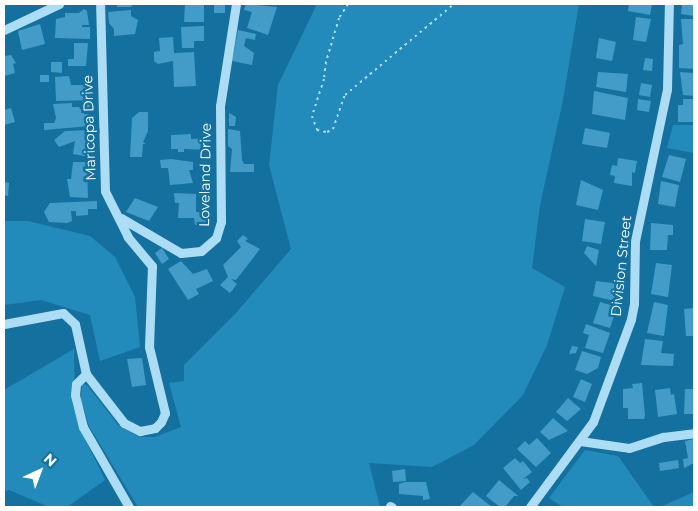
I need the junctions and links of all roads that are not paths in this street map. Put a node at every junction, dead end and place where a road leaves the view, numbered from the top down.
1 (59, 4) edge
2 (100, 4) edge
3 (236, 4) edge
4 (669, 4) edge
5 (4, 30) edge
6 (121, 218) junction
7 (4, 324) edge
8 (86, 374) junction
9 (694, 433) edge
10 (580, 441) junction
11 (129, 507) edge
12 (530, 507) edge

1 - 5 street
2 - 6 street, Maricopa Drive
3 - 6 street, Loveland Drive
4 - 10 street, Division Street
6 - 8 street, Maricopa Drive
7 - 8 street, Maricopa Drive
8 - 11 street
9 - 10 street
10 - 12 street, Division Street

